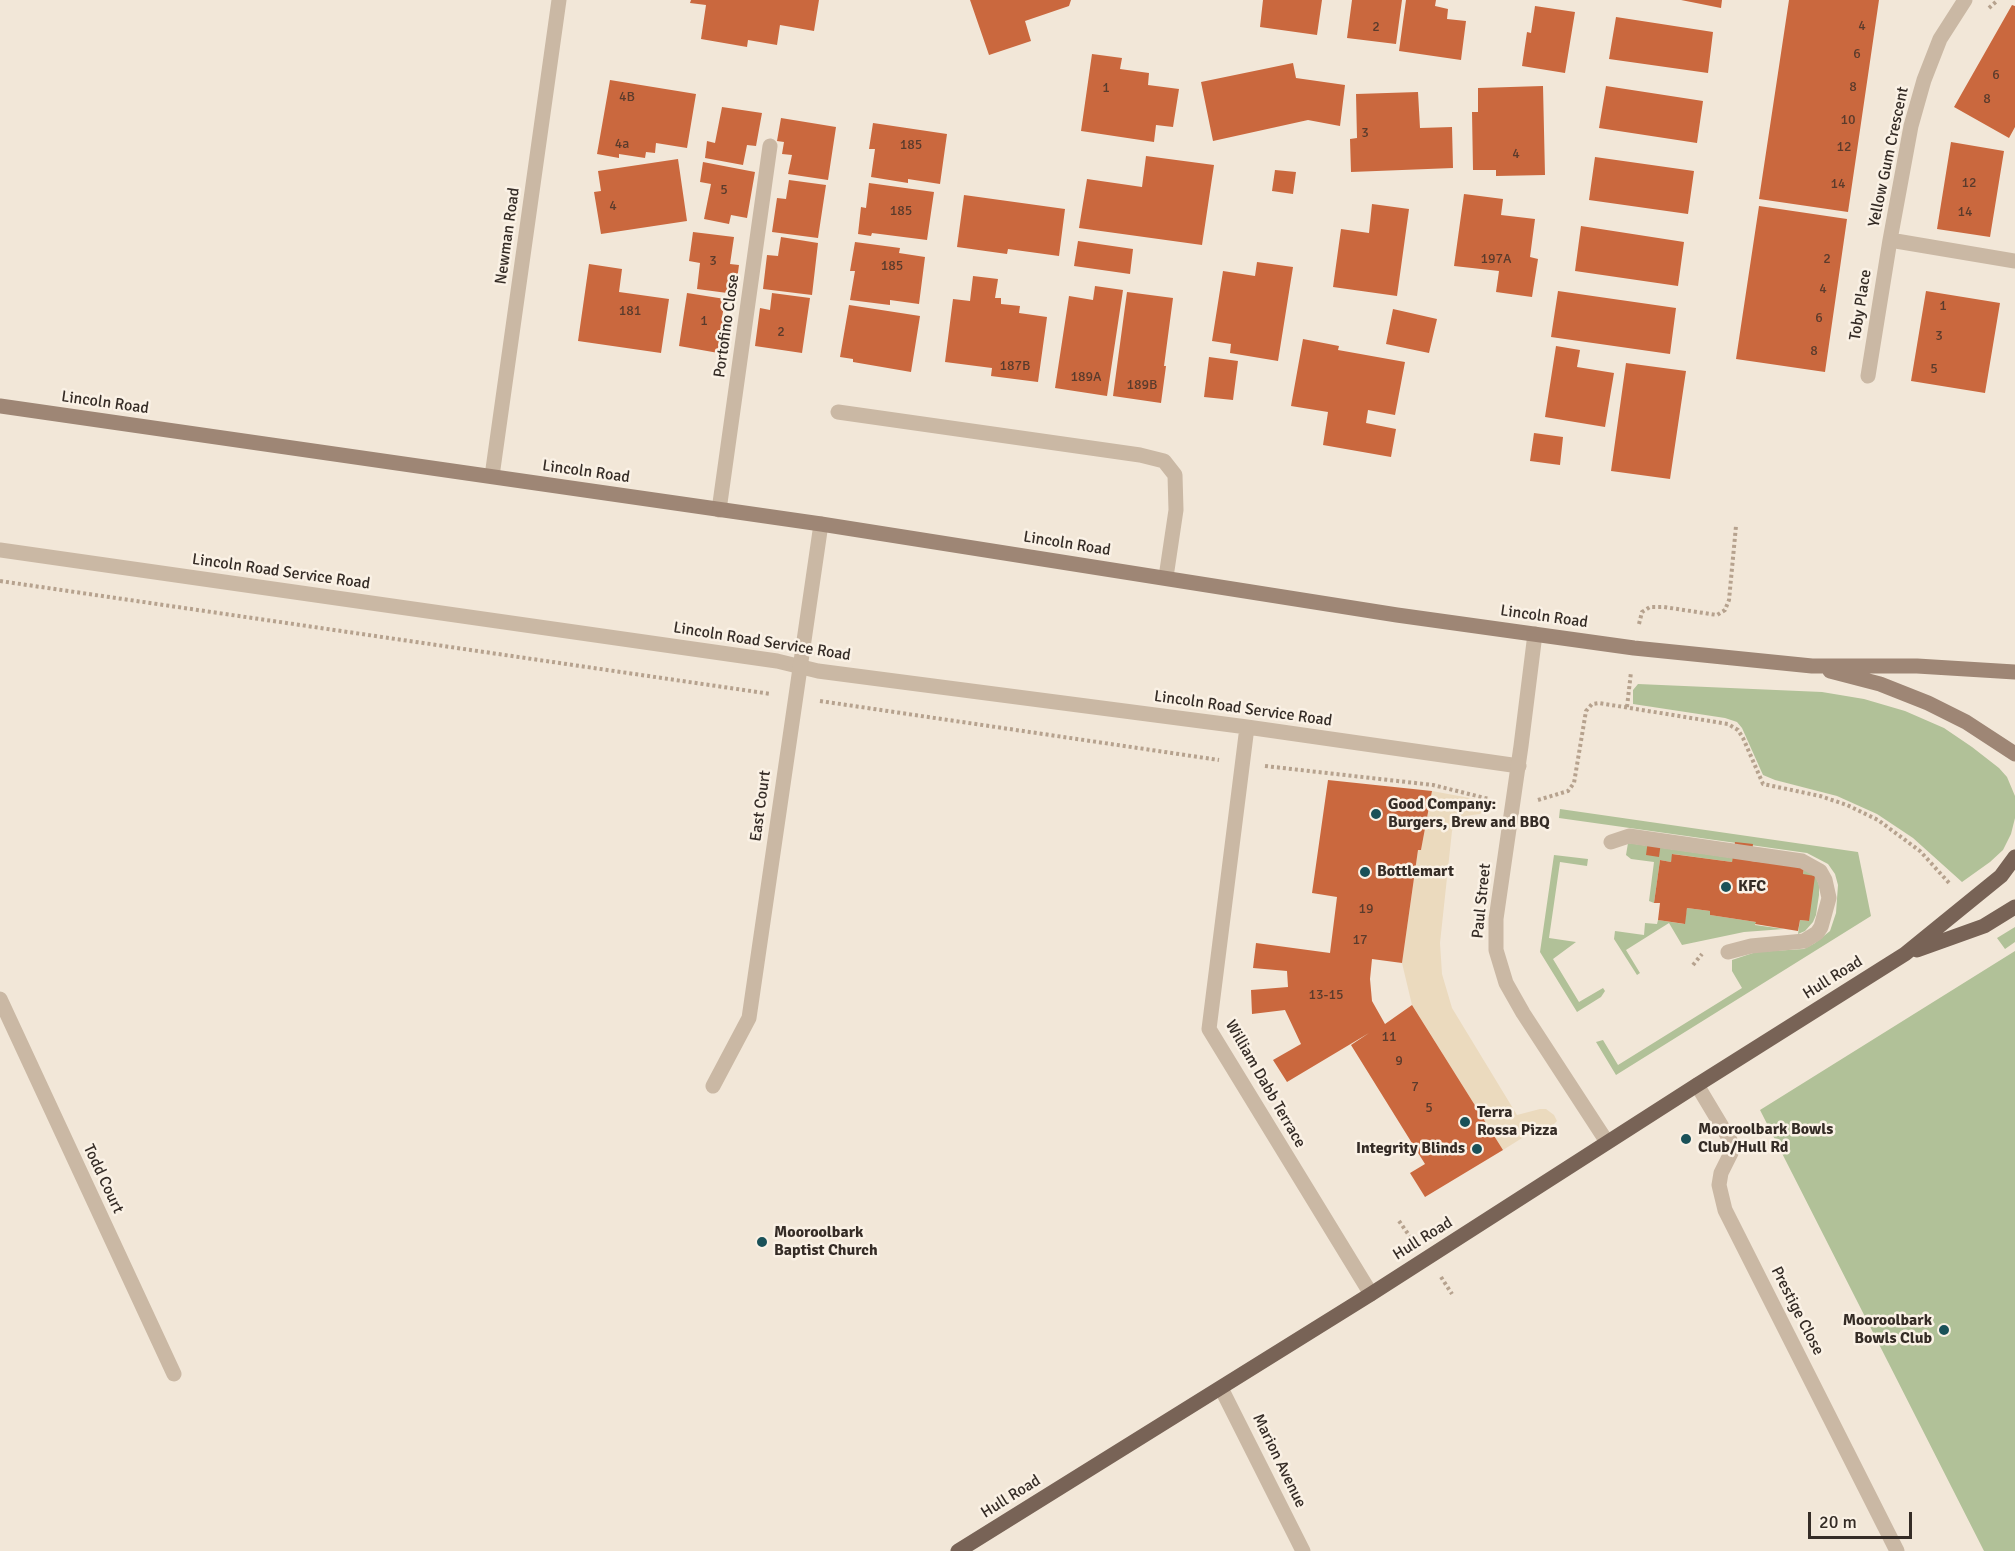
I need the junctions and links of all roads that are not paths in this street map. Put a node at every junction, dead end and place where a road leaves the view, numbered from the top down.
1 (559, 0) edge
2 (1965, 0) edge
3 (770, 146) dead end
4 (1890, 240) junction
5 (2015, 261) edge
6 (1868, 376) dead end
7 (0, 406) edge
8 (838, 412) dead end
9 (492, 476) junction
10 (719, 510) junction
11 (821, 524) junction
12 (0, 550) edge
13 (1166, 577) junction
14 (1535, 634) junction
15 (799, 666) junction
16 (1812, 666) junction
17 (2015, 672) edge
18 (1247, 727) junction
19 (2015, 754) edge
20 (1519, 765) junction
21 (1611, 842) dead end
22 (2015, 857) edge
23 (2015, 907) edge
24 (1728, 952) dead end
25 (1905, 954) junction
26 (0, 999) edge
27 (1697, 1085) junction
28 (713, 1086) dead end
29 (1607, 1142) junction
30 (1371, 1294) junction
31 (174, 1374) dead end
32 (1221, 1388) junction
33 (958, 1551) edge
34 (1303, 1551) edge
35 (1897, 1551) edge

1 - 9 street, Newman Road
2 - 4 street, Yellow Gum Crescent
3 - 10 street, Portofino Close
4 - 5 street, Yellow Gum Crescent
4 - 6 street, Toby Place
7 - 9 main road, Lincoln Road
8 - 13 street
9 - 10 main road, Lincoln Road
10 - 11 main road, Lincoln Road
11 - 13 main road, Lincoln Road
11 - 15 street, East Court
12 - 15 street, Lincoln Road Service Road
13 - 14 main road, Lincoln Road
14 - 16 main road, Lincoln Road
14 - 20 street, Paul Street
15 - 18 street, Lincoln Road Service Road
15 - 28 street, East Court
16 - 17 main road, Lincoln Road
16 - 19 main road, Lincoln Road
18 - 20 street, Lincoln Road Service Road
18 - 30 street, William Dabb Terrace
20 - 29 street, Paul Street
21 - 24 street
22 - 25 main road, Hull Road
23 - 25 main road, Hull Road
25 - 27 main road, Hull Road
26 - 31 street, Todd Court
27 - 29 main road, Hull Road
27 - 35 street, Prestige Close
29 - 30 main road, Hull Road
30 - 32 main road, Hull Road
32 - 33 main road, Hull Road
32 - 34 street, Marion Avenue

